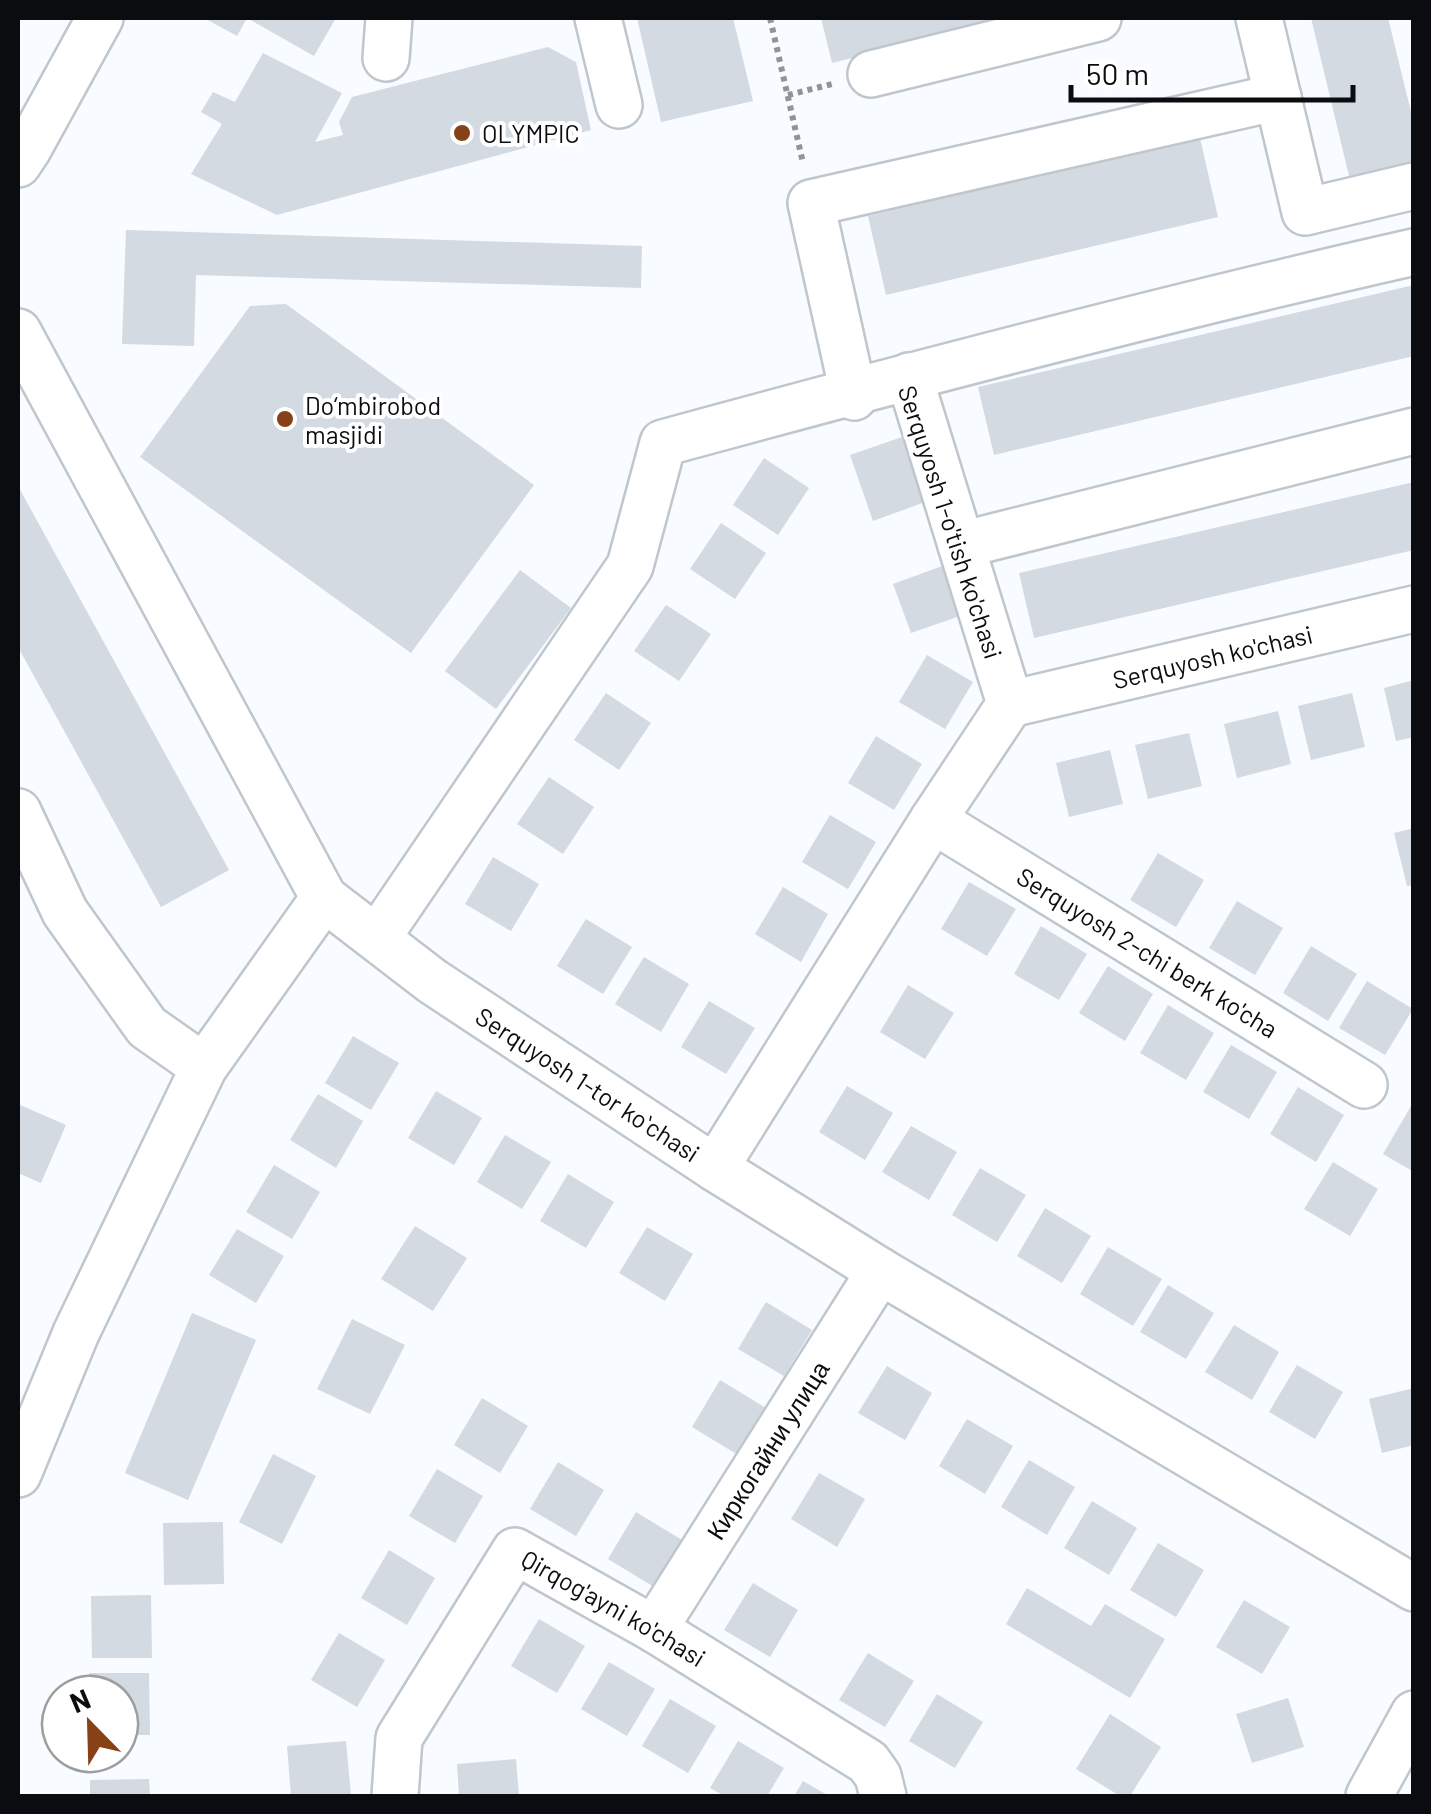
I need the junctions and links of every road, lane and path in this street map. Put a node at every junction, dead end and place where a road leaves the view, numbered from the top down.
1 (100, 18) edge
2 (598, 18) edge
3 (770, 18) edge
4 (1098, 18) edge
5 (1259, 18) edge
6 (871, 74) dead end
7 (1278, 97) junction
8 (619, 105) dead end
9 (21, 151) edge
10 (1414, 186) edge
11 (811, 203) junction
12 (1414, 252) edge
13 (18, 332) edge
14 (910, 376) junction
15 (854, 397) dead end
16 (1414, 431) edge
17 (961, 545) junction
18 (1414, 609) edge
19 (1010, 704) junction
20 (18, 812) edge
21 (933, 820) junction
22 (324, 898) junction
23 (377, 938) junction
24 (204, 1067) junction
25 (1364, 1084) dead end
26 (715, 1168) junction
27 (880, 1271) junction
28 (18, 1474) edge
29 (1414, 1588) edge
30 (654, 1630) junction
31 (1414, 1714) edge
32 (395, 1796) edge
33 (883, 1796) edge
34 (1369, 1796) edge

1 - 9 street
2 - 8 street
3 - 11 path
4 - 6 street
5 - 7 street
7 - 10 street
7 - 11 street
11 - 15 street
12 - 14 street
13 - 22 street, Serquyosh 1-tor koʻchasi
14 - 17 street, Serquyosh 1-o'tish ko'chasi
14 - 23 street, Serquyosh 1-o'tish ko'chasi
16 - 17 street
17 - 19 street, Serquyosh 1-o'tish ko'chasi
18 - 19 street, Serquyosh ko'chasi
19 - 21 street
20 - 24 street
21 - 25 street, Serquyosh 2-chi berk ko'cha
21 - 26 street
22 - 23 street, Serquyosh 1-tor koʻchasi
22 - 24 street
23 - 26 street, Serquyosh 1-tor koʻchasi
24 - 28 street
26 - 27 street, Serquyosh 1-tor koʻchasi
27 - 29 street, Serquyosh 1-tor koʻchasi
27 - 30 street, Киркогайни улица
30 - 32 street, Qirqog'ayni ko'chasi
30 - 33 street, Qirqog'ayni ko'chasi
31 - 34 street

